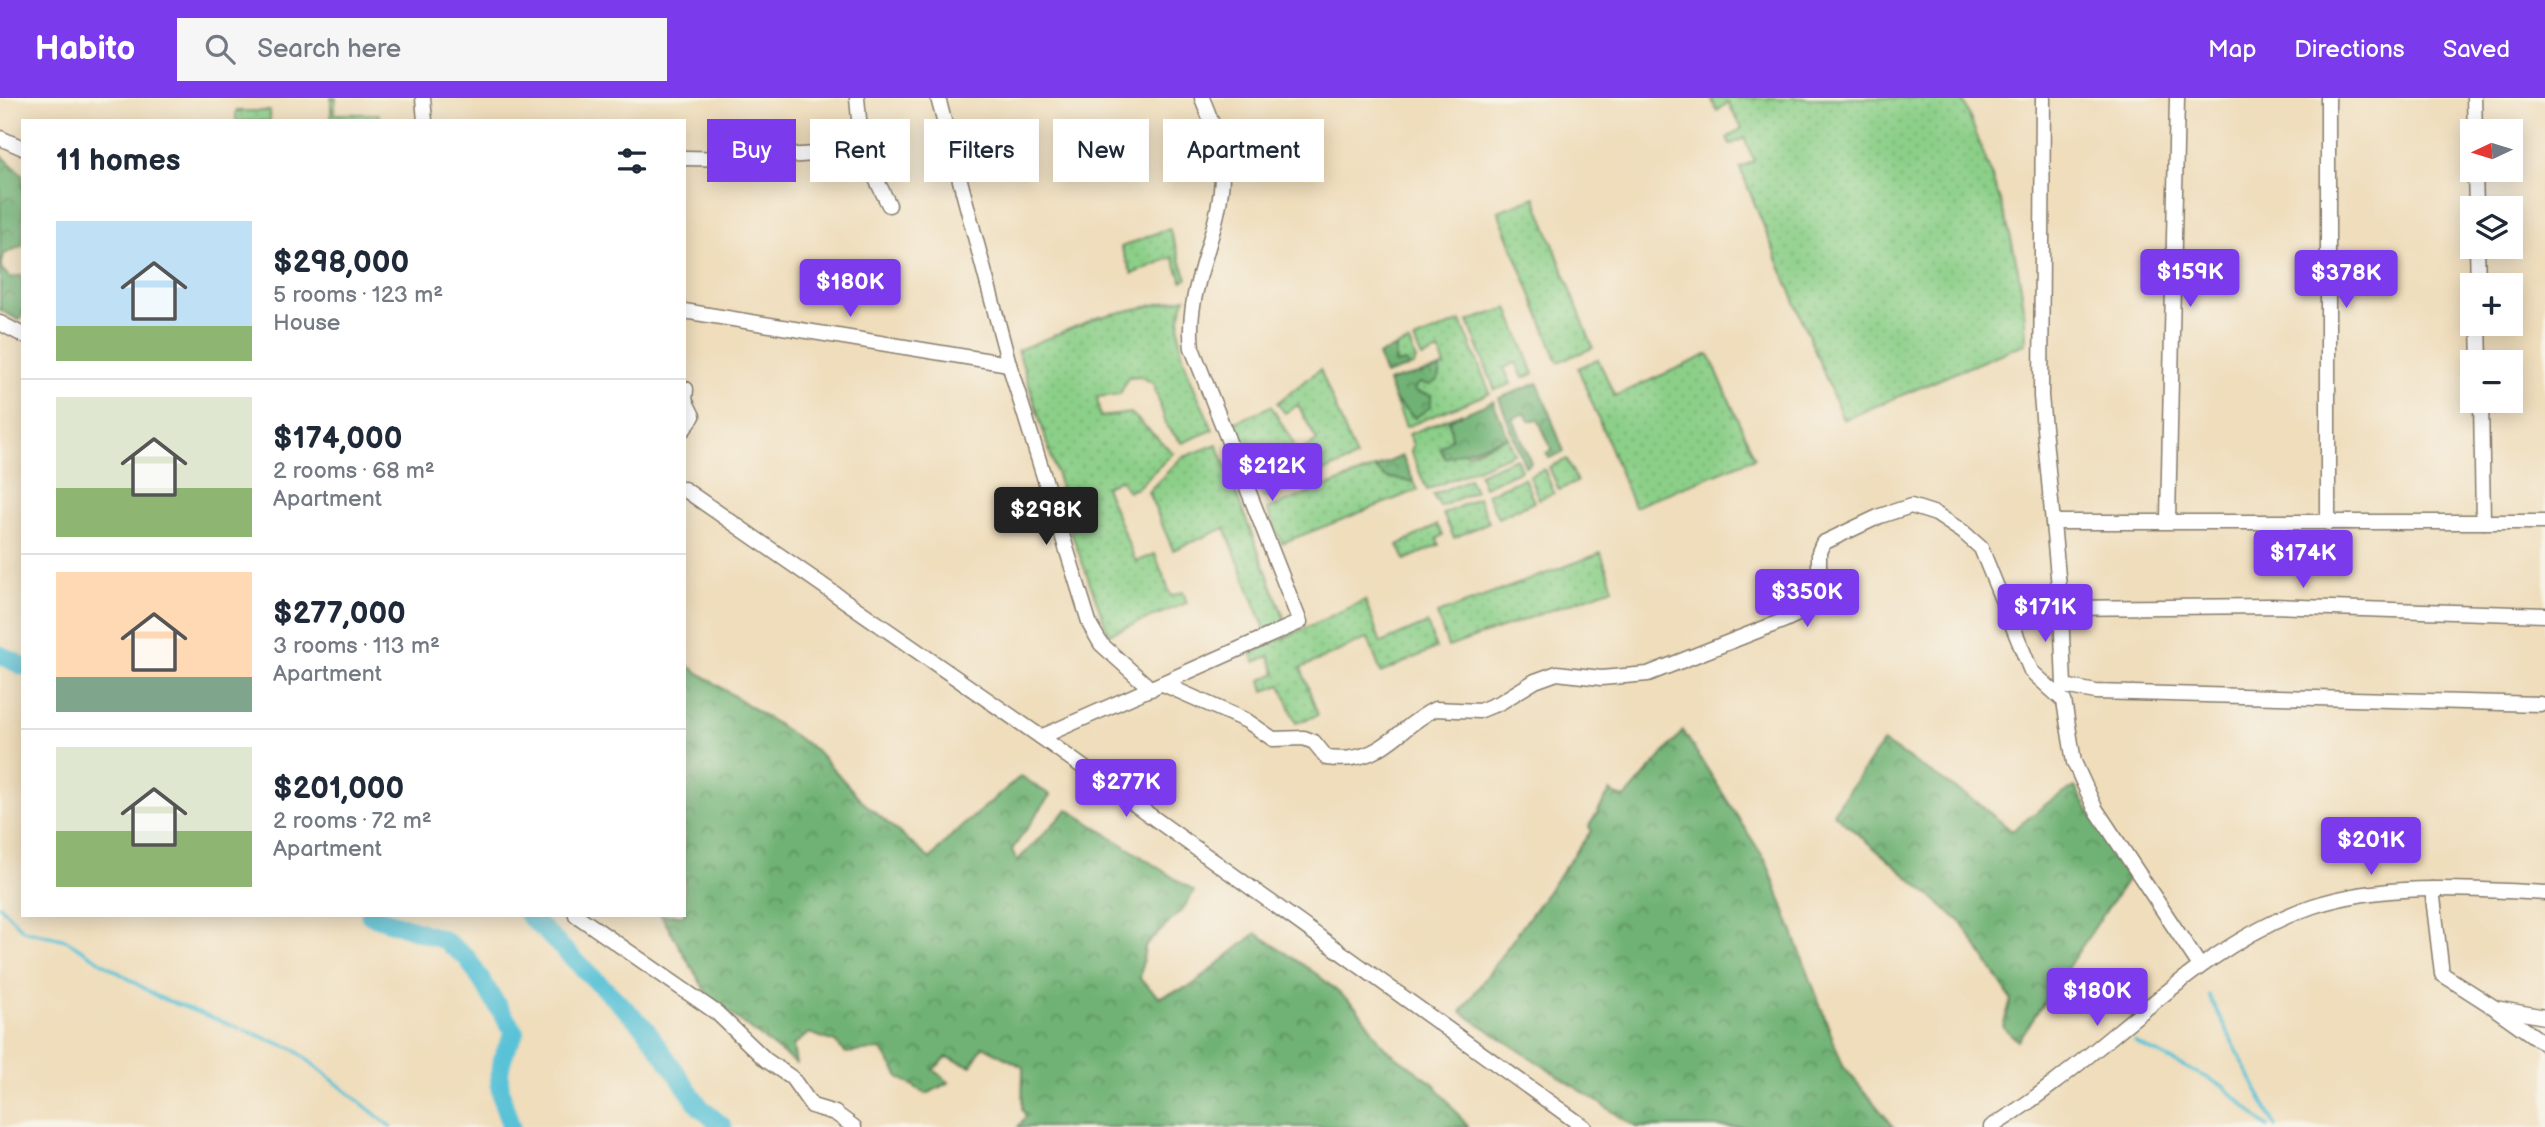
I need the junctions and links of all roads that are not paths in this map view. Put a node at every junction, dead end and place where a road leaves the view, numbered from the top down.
1 (423, 98) edge
2 (858, 98) edge
3 (938, 98) edge
4 (1202, 98) edge
5 (2043, 98) edge
6 (2177, 98) edge
7 (2328, 98) edge
8 (2474, 98) edge
9 (425, 119) edge
10 (860, 119) edge
11 (2474, 119) edge
12 (0, 138) edge
13 (21, 147) edge
14 (810, 154) edge
15 (686, 158) edge
16 (878, 182) edge
17 (889, 205) dead end
18 (686, 312) edge
19 (0, 323) edge
20 (21, 334) edge
21 (1009, 364) junction
22 (686, 402) edge
23 (2481, 413) edge
24 (686, 426) edge
25 (686, 490) edge
26 (2168, 520) junction
27 (2054, 522) junction
28 (2483, 522) junction
29 (2545, 522) edge
30 (2328, 523) junction
31 (2062, 608) junction
32 (2545, 615) edge
33 (1157, 686) junction
34 (2064, 693) junction
35 (2540, 704) dead end
36 (1041, 737) junction
37 (2432, 889) junction
38 (2545, 893) edge
39 (579, 917) edge
40 (2200, 966) junction
41 (2495, 1008) junction
42 (2545, 1017) edge
43 (2545, 1044) edge
44 (854, 1127) edge
45 (1584, 1127) edge
46 (1991, 1127) edge

1 - 9 street
2 - 10 street
3 - 21 street
4 - 33 street
5 - 27 street
6 - 26 street
7 - 30 street
8 - 11 street
12 - 13 street
14 - 15 street
16 - 17 street
18 - 21 street
19 - 20 street
21 - 33 street
22 - 24 street
23 - 28 street
25 - 36 street
26 - 27 street
26 - 30 street
27 - 31 street
28 - 29 street
28 - 30 street
31 - 32 street
31 - 34 street
33 - 34 street
33 - 36 street
34 - 35 street
34 - 40 street
36 - 45 street
37 - 38 street
37 - 40 street
37 - 41 street
39 - 44 street
40 - 46 street
41 - 42 street
41 - 43 street

